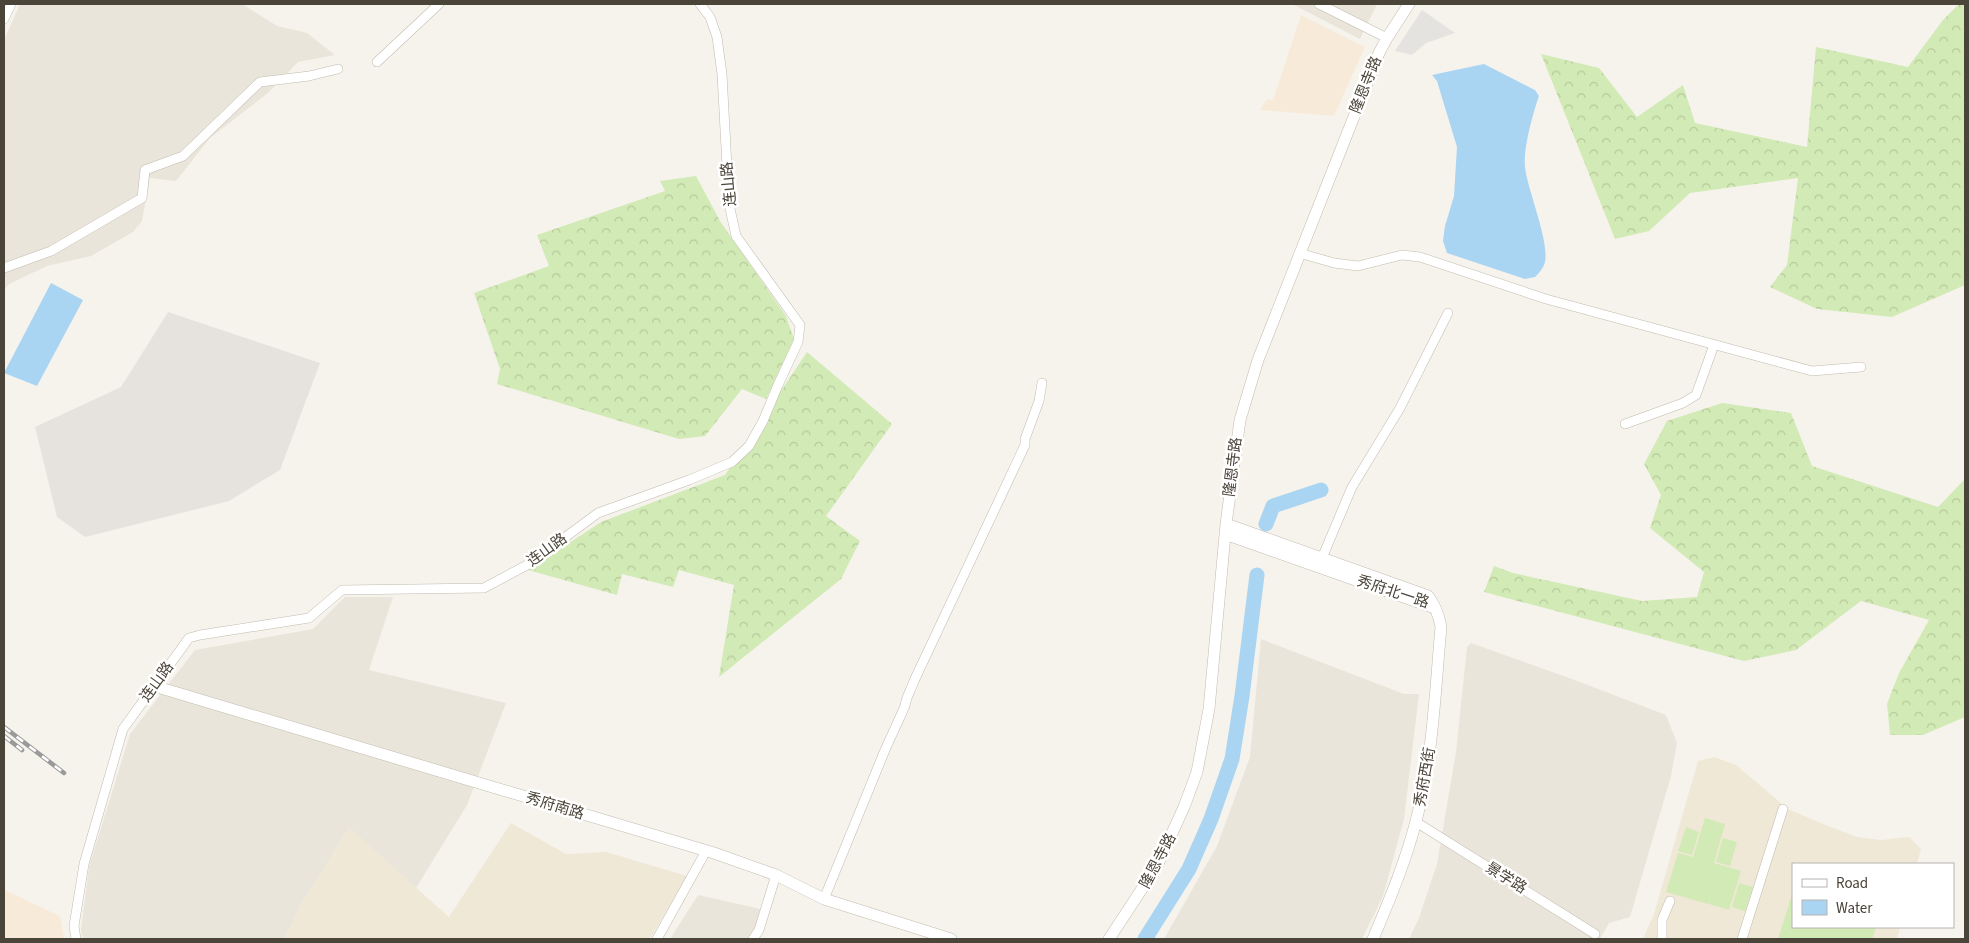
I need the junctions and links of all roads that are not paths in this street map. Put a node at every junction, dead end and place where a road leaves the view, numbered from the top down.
1 (11, 4) edge
2 (439, 4) edge
3 (700, 4) edge
4 (1319, 4) edge
5 (1409, 4) edge
6 (4, 18) edge
7 (1387, 38) junction
8 (377, 62) dead end
9 (338, 69) dead end
10 (1299, 253) junction
11 (4, 268) edge
12 (1448, 313) dead end
13 (1714, 345) junction
14 (1861, 367) dead end
15 (1042, 382) dead end
16 (1625, 424) dead end
17 (1226, 529) junction
18 (1322, 558) junction
19 (1435, 608) junction
20 (154, 686) junction
21 (1783, 809) dead end
22 (1416, 822) junction
23 (706, 851) junction
24 (776, 875) junction
25 (824, 899) junction
26 (1670, 902) dead end
27 (1595, 934) dead end
28 (76, 939) edge
29 (657, 939) edge
30 (753, 939) edge
31 (950, 939) edge
32 (1109, 939) edge
33 (1373, 939) edge
34 (1662, 939) edge
35 (1742, 939) edge

1 - 6 street
2 - 8 street
3 - 20 street, 连山路
4 - 7 street
5 - 7 street, 隆恩寺路
7 - 10 street, 隆恩寺路
9 - 11 street
10 - 13 street
10 - 17 street, 隆恩寺路
12 - 18 street
13 - 14 street
13 - 16 street
15 - 25 street
17 - 18 street, 秀府北一路
17 - 19 street, 秀府北一路
17 - 32 street, 隆恩寺路
18 - 19 street, 秀府北一路
19 - 22 street, 秀府西街
20 - 23 street, 秀府南路
20 - 28 street, 连山路
21 - 35 street
22 - 27 street, 景学路
22 - 33 street, 秀府西街
23 - 24 street, 秀府南路
23 - 29 street
24 - 25 street, 秀府南路
24 - 30 street
25 - 31 street, 秀府南路
26 - 34 street

